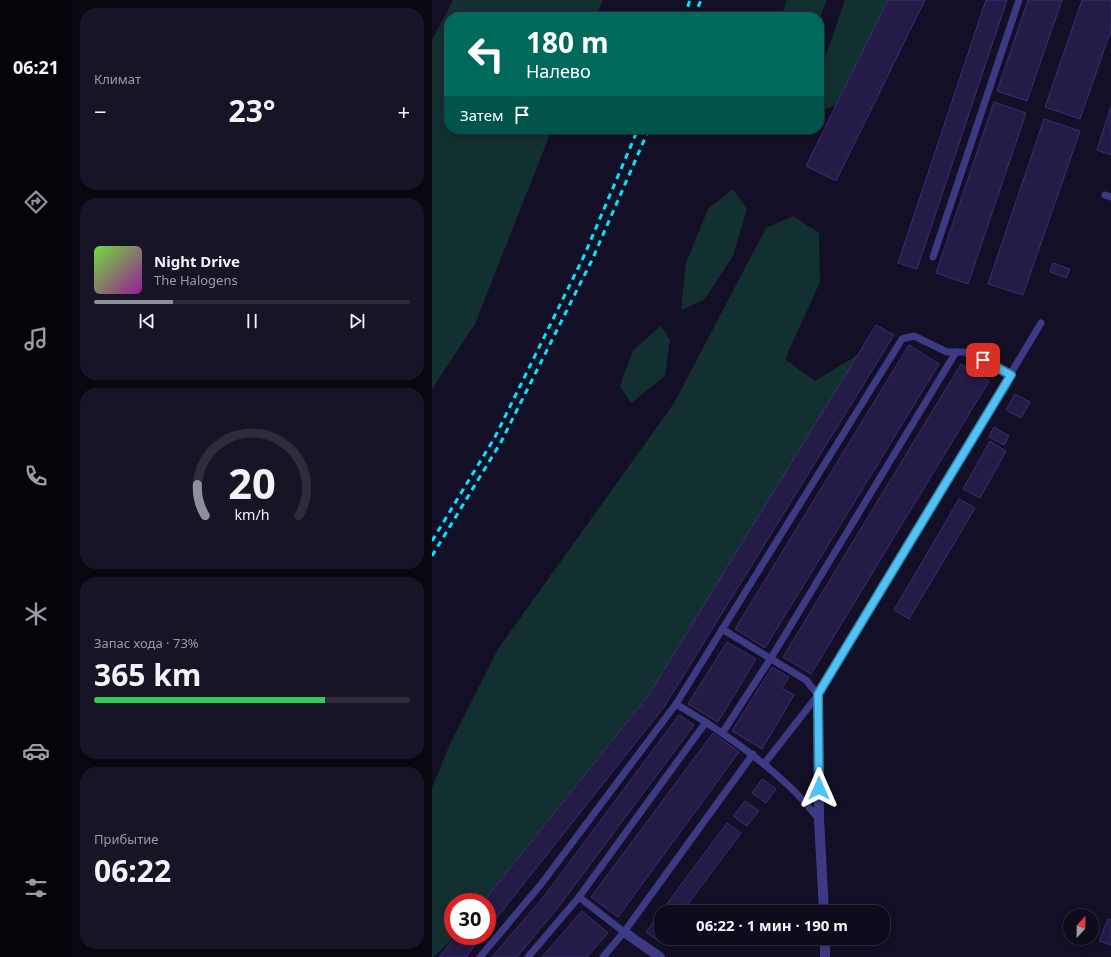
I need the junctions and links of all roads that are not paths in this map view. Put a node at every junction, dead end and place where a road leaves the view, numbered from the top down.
1 (1019, 0) edge
2 (933, 258) dead end
3 (1041, 323) dead end
4 (956, 352) junction
5 (1011, 375) junction
6 (722, 629) junction
7 (771, 658) junction
8 (818, 694) junction
9 (676, 704) junction
10 (706, 722) junction
11 (723, 732) junction
12 (753, 754) junction
13 (764, 764) junction
14 (819, 819) junction
15 (578, 897) junction
16 (824, 905) edge
17 (624, 932) junction
18 (825, 945) edge
19 (480, 957) edge
20 (528, 957) edge
21 (603, 957) edge
22 (660, 957) edge
23 (826, 957) edge

1 - 2 lane
3 - 5 lane
4 - 5 lane
4 - 6 lane
4 - 7 lane
5 - 8 lane
6 - 7 lane
6 - 9 lane
7 - 8 lane
7 - 11 lane
8 - 13 lane
8 - 14 street
9 - 10 lane
9 - 19 lane
10 - 11 lane
10 - 15 lane
11 - 12 lane
12 - 13 lane
12 - 17 lane
13 - 14 lane
14 - 16 street
15 - 17 lane
15 - 20 lane
17 - 21 lane
17 - 22 street
18 - 23 street

